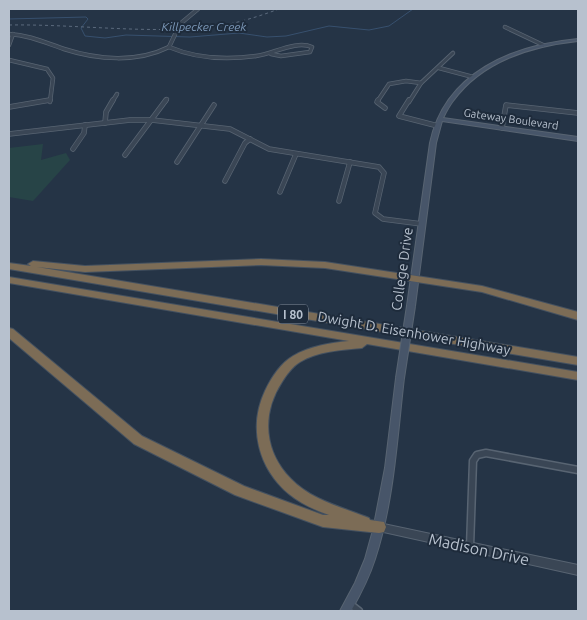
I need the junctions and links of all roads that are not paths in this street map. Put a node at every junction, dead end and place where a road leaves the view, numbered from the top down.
1 (198, 9) edge
2 (504, 27) dead end
3 (9, 34) edge
4 (13, 34) junction
5 (578, 40) edge
6 (543, 45) junction
7 (9, 46) edge
8 (169, 47) junction
9 (453, 53) dead end
10 (271, 54) junction
11 (9, 60) edge
12 (439, 68) junction
13 (473, 77) junction
14 (421, 83) junction
15 (117, 94) dead end
16 (167, 99) dead end
17 (214, 105) dead end
18 (9, 107) edge
19 (385, 108) dead end
20 (578, 114) edge
21 (440, 119) junction
22 (152, 120) junction
23 (105, 123) junction
24 (85, 125) junction
25 (200, 126) junction
26 (438, 126) junction
27 (502, 128) junction
28 (9, 134) edge
29 (250, 139) junction
30 (578, 139) edge
31 (73, 149) dead end
32 (296, 154) junction
33 (125, 156) dead end
34 (177, 162) dead end
35 (350, 162) junction
36 (225, 181) dead end
37 (280, 192) dead end
38 (339, 201) dead end
39 (422, 224) junction
40 (9, 262) edge
41 (9, 266) edge
42 (414, 279) junction
43 (9, 280) edge
44 (578, 316) edge
45 (9, 332) edge
46 (378, 343) junction
47 (578, 361) edge
48 (578, 376) edge
49 (578, 470) edge
50 (379, 527) junction
51 (470, 548) junction
52 (578, 570) edge
53 (347, 608) edge
54 (360, 611) edge

1 - 8 street
2 - 6 street
3 - 4 street
4 - 7 street
4 - 8 street
5 - 6 main road, College Drive
6 - 13 main road, College Drive
8 - 10 street
9 - 12 street
10 - 10 street
11 - 18 street
12 - 13 street
12 - 14 street
13 - 21 main road, College Drive
14 - 19 street
14 - 26 street
15 - 23 street
16 - 22 street
17 - 25 street
20 - 27 street
21 - 26 main road, College Drive
21 - 27 main road, Gateway Boulevard
22 - 23 street
22 - 25 street
22 - 33 street
23 - 24 street
24 - 28 street
24 - 31 street
25 - 29 street
25 - 34 street
26 - 39 main road, College Drive
27 - 30 main road, Gateway Boulevard
29 - 32 street
29 - 36 street
32 - 35 street
32 - 37 street
35 - 38 street
35 - 39 street
39 - 42 main road, College Drive
40 - 42 highway
41 - 47 highway, Dwight D. Eisenhower Highway / I 80
42 - 44 highway
42 - 50 main road, College Drive, bridge
43 - 46 highway, Dwight D. Eisenhower Highway / I 80
45 - 50 highway
46 - 48 highway, Dwight D. Eisenhower Highway / I 80
46 - 50 highway, I 80
49 - 51 street
50 - 51 street, Madison Drive
50 - 53 main road, College Drive
51 - 52 street, Madison Drive
53 - 54 street

